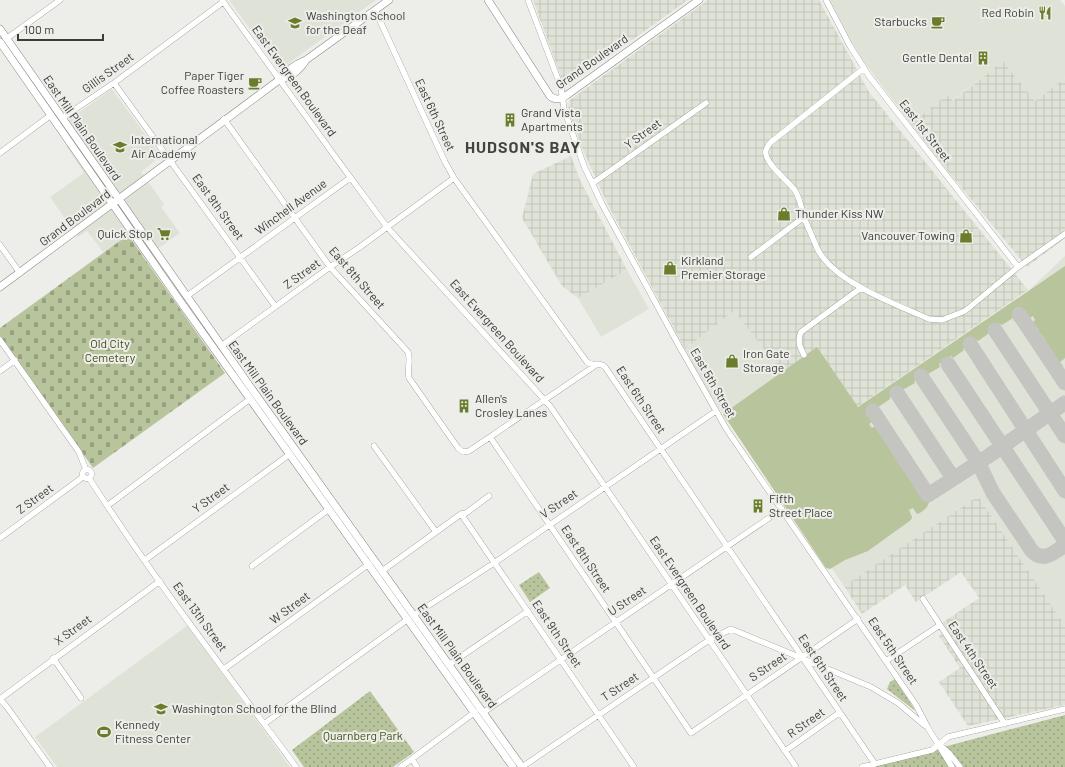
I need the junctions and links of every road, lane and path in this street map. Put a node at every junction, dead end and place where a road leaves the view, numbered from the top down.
1 (59, 0) edge
2 (389, 0) edge
3 (488, 0) edge
4 (528, 0) edge
5 (699, 0) edge
6 (826, 0) edge
7 (222, 1) edge
8 (374, 10) junction
9 (0, 29) edge
10 (3, 40) edge
11 (863, 69) junction
12 (279, 80) junction
13 (114, 82) junction
14 (562, 98) junction
15 (706, 103) dead end
16 (51, 115) junction
17 (62, 118) junction
18 (224, 120) junction
19 (1, 150) edge
20 (170, 160) junction
21 (350, 178) junction
22 (454, 178) junction
23 (593, 183) junction
24 (119, 200) junction
25 (112, 204) junction
26 (804, 217) junction
27 (295, 218) junction
28 (388, 227) junction
29 (1065, 234) edge
30 (0, 245) edge
31 (241, 257) junction
32 (751, 257) dead end
33 (330, 267) junction
34 (1018, 267) junction
35 (20, 273) junction
36 (0, 287) edge
37 (861, 288) junction
38 (187, 296) junction
39 (275, 306) junction
40 (0, 340) edge
41 (221, 346) junction
42 (804, 355) dead end
43 (15, 360) junction
44 (598, 364) junction
45 (0, 371) edge
46 (250, 399) junction
47 (545, 401) junction
48 (716, 411) junction
49 (490, 437) junction
50 (374, 446) dead end
51 (661, 449) junction
52 (290, 454) junction
53 (86, 478) junction
54 (605, 487) junction
55 (489, 496) dead end
56 (107, 506) junction
57 (782, 508) junction
58 (329, 509) junction
59 (461, 514) junction
60 (550, 524) junction
61 (436, 532) junction
62 (0, 538) edge
63 (727, 546) junction
64 (145, 560) junction
65 (494, 563) junction
66 (369, 564) junction
67 (252, 566) dead end
68 (382, 571) junction
69 (160, 581) junction
70 (671, 585) junction
71 (923, 599) dead end
72 (528, 611) junction
73 (411, 617) junction
74 (858, 619) junction
75 (616, 622) junction
76 (940, 626) junction
77 (709, 640) junction
78 (53, 658) junction
79 (802, 658) junction
80 (560, 660) junction
81 (886, 661) junction
82 (450, 664) junction
83 (224, 670) junction
84 (654, 677) junction
85 (747, 695) junction
86 (81, 698) dead end
87 (0, 699) edge
88 (1065, 709) edge
89 (475, 712) junction
90 (484, 712) junction
91 (839, 713) junction
92 (598, 715) junction
93 (264, 724) junction
94 (1005, 724) junction
95 (928, 728) junction
96 (691, 733) joint
97 (939, 745) junction
98 (785, 751) junction
99 (412, 759) junction
100 (875, 764) junction
101 (50, 767) edge
102 (296, 767) edge
103 (401, 767) edge
104 (417, 767) edge
105 (513, 767) edge
106 (522, 767) edge
107 (634, 767) edge
108 (796, 767) edge
109 (862, 767) edge
110 (952, 767) edge
111 (960, 767) edge

1 - 10 street
2 - 8 main road, Grand Boulevard
3 - 14 main road, Grand Boulevard
4 - 14 street, East 5th Street
5 - 14 main road, Grand Boulevard
6 - 11 street, East 1st Street
7 - 12 street, East Evergreen Boulevard
7 - 13 street, Gillis Street
8 - 12 main road, Grand Boulevard
8 - 22 street, East 6th Street
9 - 10 main road, East Mill Plain Boulevard
10 - 16 main road, East Mill Plain Boulevard
10 - 17 main road, East Mill Plain Boulevard
11 - 26 street
11 - 34 street, East 1st Street
12 - 18 main road, Grand Boulevard
12 - 21 street, East Evergreen Boulevard
13 - 17 street, Gillis Street
13 - 20 street, East 9th Street
14 - 23 street, East 5th Street
15 - 23 street, Y Street
16 - 19 street
16 - 25 main road, East Mill Plain Boulevard
17 - 24 main road, East Mill Plain Boulevard
18 - 20 main road, Grand Boulevard
18 - 27 street, East 8th Street
20 - 24 main road, Grand Boulevard
20 - 31 street, East 9th Street
21 - 27 street, Winchell Avenue
21 - 28 street, East Evergreen Boulevard
22 - 28 street, Z Street
22 - 44 street, East 6th Street
23 - 48 street, East 5th Street
24 - 25 main road, Grand Boulevard
24 - 38 main road, East Mill Plain Boulevard
25 - 35 main road, Grand Boulevard
25 - 46 main road, East Mill Plain Boulevard
26 - 32 street
26 - 37 street
27 - 31 street, Winchell Avenue
27 - 33 street, East 8th Street
28 - 33 street, Z Street
28 - 47 street, East Evergreen Boulevard
29 - 34 street
30 - 35 street
31 - 38 street, Winchell Avenue
31 - 39 street, East 9th Street
33 - 39 street, Z Street
33 - 49 street, East 8th Street
34 - 37 street
35 - 36 main road, Grand Boulevard
37 - 42 street
38 - 41 main road, East Mill Plain Boulevard
39 - 41 street, Z Street
40 - 43 street
41 - 68 main road, East Mill Plain Boulevard
43 - 45 street
43 - 53 street
44 - 47 street
44 - 51 street, East 6th Street
46 - 52 main road, East Mill Plain Boulevard
46 - 56 street
47 - 49 street
47 - 54 street, East Evergreen Boulevard
48 - 51 street, V Street
48 - 57 street, East 5th Street
49 - 60 street, East 8th Street
50 - 61 street
51 - 54 street, V Street
51 - 63 street, East 6th Street
52 - 58 main road, East Mill Plain Boulevard
52 - 64 street, Y Street
53 - 56 street, East 13th Street
53 - 62 street, Z Street
54 - 60 street, V Street
54 - 70 street, East Evergreen Boulevard
55 - 59 street
56 - 64 street, East 13th Street
57 - 63 street, U Street
57 - 74 street, East 5th Street
58 - 66 main road, East Mill Plain Boulevard
58 - 67 street
59 - 61 street
59 - 65 street, East 9th Street
60 - 65 street, V Street
60 - 75 street, East 8th Street
61 - 68 street
63 - 70 street, U Street
63 - 79 street, East 6th Street
64 - 69 street, East 13th Street
65 - 72 street, East 9th Street
65 - 73 street, V Street
66 - 73 main road, East Mill Plain Boulevard
66 - 83 street, W Street
68 - 73 main road, East Mill Plain Boulevard
69 - 78 street, X Street
69 - 83 street, East 13th Street
70 - 75 street, U Street
70 - 77 street, East Evergreen Boulevard
71 - 76 street, East 4th Street
72 - 80 street, East 9th Street
72 - 82 street
73 - 82 main road, East Mill Plain Boulevard
73 - 89 main road, East Mill Plain Boulevard
73 - 93 street, V Street
74 - 79 street, S Street
74 - 81 street, East 5th Street
75 - 80 street, U Street
75 - 84 street, East 8th Street
76 - 81 street
76 - 94 street, East 4th Street
77 - 79 street, T Street
77 - 84 street, T Street
77 - 85 street, East Evergreen Boulevard
78 - 86 street
78 - 87 street, X Street
79 - 85 street, S Street
79 - 91 street, East 6th Street
79 - 95 street
80 - 90 street, U Street
80 - 92 street, East 9th Street
81 - 95 street, East 5th Street
82 - 90 main road, East Mill Plain Boulevard
83 - 93 street, East 13th Street
84 - 92 street, T Street
84 - 96 street, East 8th Street
85 - 96 street, S Street
85 - 98 street, East Evergreen Boulevard
87 - 101 street
88 - 94 street
89 - 99 street
89 - 105 main road, East Mill Plain Boulevard
90 - 106 main road, East Mill Plain Boulevard
91 - 98 street, R Street
91 - 100 street, East 6th Street
92 - 106 street, T Street
92 - 107 street, East 9th Street
93 - 102 street, East 13th Street
94 - 97 street
95 - 97 street, East 5th Street
97 - 100 street
97 - 110 street, East 5th Street
97 - 111 street, East 5th Street
98 - 108 street, East Evergreen Boulevard
99 - 103 street
99 - 104 street
100 - 109 street

